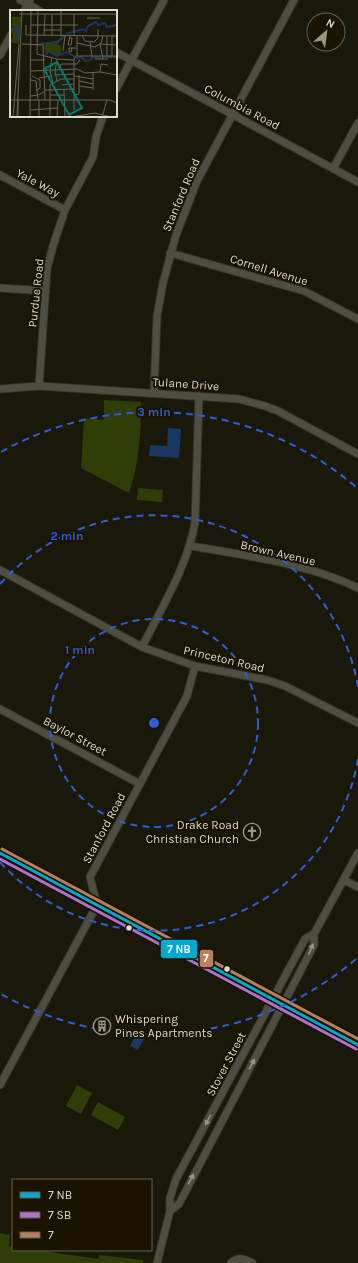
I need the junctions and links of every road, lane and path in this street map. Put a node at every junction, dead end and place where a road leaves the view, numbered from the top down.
1 (20, 0) edge
2 (164, 0) edge
3 (294, 0) edge
4 (27, 5) edge
5 (38, 10) edge
6 (10, 37) edge
7 (117, 53) edge
8 (0, 55) edge
9 (131, 60) junction
10 (117, 87) edge
11 (232, 114) junction
12 (103, 117) edge
13 (358, 123) edge
14 (333, 169) junction
15 (0, 175) edge
16 (358, 182) edge
17 (65, 210) junction
18 (170, 253) junction
19 (0, 288) edge
20 (46, 291) junction
21 (358, 319) edge
22 (39, 386) junction
23 (0, 389) edge
24 (154, 393) junction
25 (199, 396) junction
26 (358, 454) edge
27 (191, 546) junction
28 (0, 570) edge
29 (358, 588) edge
30 (142, 646) junction
31 (195, 666) junction
32 (0, 708) edge
33 (358, 723) edge
34 (140, 784) junction
35 (0, 853) edge
36 (358, 853) edge
37 (344, 880) junction
38 (358, 887) edge
39 (97, 905) junction
40 (314, 934) junction
41 (273, 999) junction
42 (283, 1005) junction
43 (358, 1045) edge
44 (0, 1084) edge
45 (170, 1211) junction
46 (157, 1263) edge
47 (231, 1263) edge
48 (252, 1263) edge

1 - 4 street
2 - 9 street
3 - 11 street, Stanford Road
4 - 5 street
6 - 8 street
7 - 9 street, Columbia Road
9 - 10 street
9 - 11 street, Columbia Road
11 - 14 street, Columbia Road
11 - 18 street, Stanford Road
12 - 17 street, Purdue Road
13 - 14 street
14 - 16 street, Columbia Road
15 - 17 street, Yale Way
17 - 20 street, Purdue Road
18 - 21 street, Cornell Avenue
18 - 24 street, Stanford Road
19 - 20 street
20 - 22 street, Purdue Road
22 - 23 street, Tulane Drive
22 - 24 street, Tulane Drive
24 - 25 street, Tulane Drive
25 - 26 street, Tulane Drive
25 - 27 street
27 - 29 street, Brown Avenue
27 - 30 street
28 - 30 street, Princeton Road
30 - 31 street, Princeton Road
31 - 33 street, Princeton Road
31 - 34 street, Stanford Road
32 - 34 street, Baylor Street
34 - 39 street, Stanford Road
35 - 39 main road
36 - 37 street, Stover Street
37 - 38 street
37 - 40 street, Stover Street
39 - 41 main road
39 - 44 street
40 - 41 street, Stover Street
42 -> 40 street, Stover Street
41 - 42 main road
41 -> 45 street, Stover Street
42 - 43 main road
45 -> 42 street, Stover Street
45 - 46 street, Stover Street
47 - 48 street

